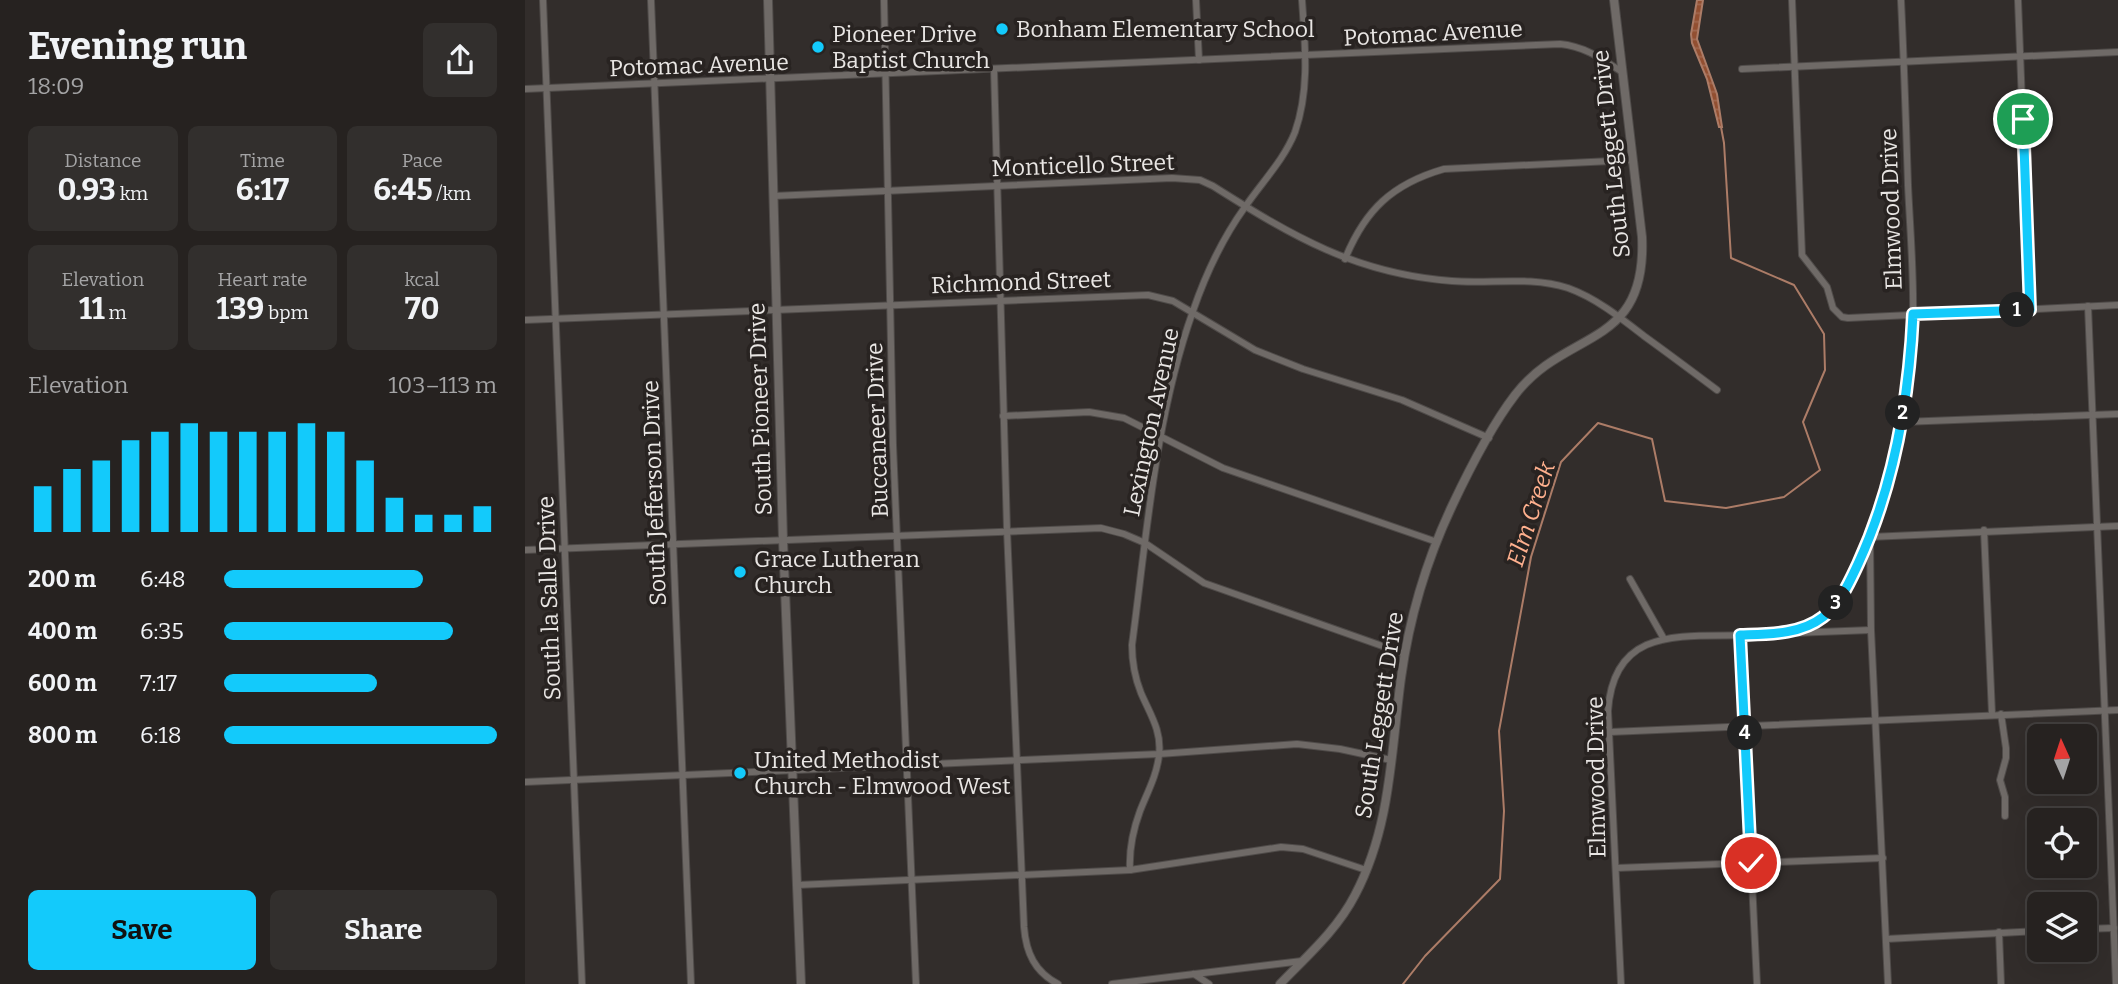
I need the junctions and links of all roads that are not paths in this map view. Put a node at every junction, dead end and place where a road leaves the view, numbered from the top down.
1 (543, 0) edge
2 (650, 0) edge
3 (768, 0) edge
4 (884, 0) edge
5 (1196, 0) edge
6 (1302, 0) edge
7 (1614, 0) edge
8 (1792, 0) edge
9 (1901, 0) edge
10 (2018, 0) edge
11 (2118, 52) edge
12 (1305, 56) junction
13 (2021, 56) junction
14 (1199, 60) junction
15 (1903, 61) junction
16 (1795, 66) junction
17 (994, 69) junction
18 (1742, 69) dead end
19 (1622, 72) junction
20 (886, 75) junction
21 (770, 80) junction
22 (655, 83) junction
23 (546, 88) junction
24 (525, 89) edge
25 (1632, 160) junction
26 (998, 186) junction
27 (887, 191) junction
28 (773, 195) junction
29 (1245, 206) junction
30 (1345, 259) junction
31 (1001, 301) junction
32 (891, 305) junction
33 (2118, 305) edge
34 (2088, 306) junction
35 (2030, 310) junction
36 (776, 311) junction
37 (1192, 313) junction
38 (664, 314) junction
39 (1913, 314) junction
40 (1619, 317) junction
41 (556, 319) junction
42 (525, 320) edge
43 (1717, 390) dead end
44 (2118, 414) edge
45 (2093, 415) junction
46 (1003, 416) junction
47 (1902, 422) junction
48 (1161, 436) junction
49 (1489, 438) junction
50 (2118, 526) edge
51 (2097, 527) junction
52 (1007, 530) junction
53 (1984, 530) junction
54 (897, 535) junction
55 (1870, 537) junction
56 (783, 540) junction
57 (1145, 542) junction
58 (1437, 542) junction
59 (673, 544) junction
60 (565, 549) junction
61 (525, 550) edge
62 (1630, 579) dead end
63 (1871, 630) junction
64 (1782, 633) junction
65 (1740, 635) junction
66 (1664, 639) junction
67 (1405, 654) junction
68 (2105, 710) junction
69 (2118, 710) edge
70 (1992, 714) junction
71 (2001, 714) junction
72 (1877, 720) junction
73 (1745, 726) junction
74 (1610, 732) junction
75 (1159, 754) junction
76 (1017, 760) junction
77 (1391, 760) junction
78 (907, 765) junction
79 (792, 769) junction
80 (683, 775) junction
81 (574, 780) junction
82 (525, 782) edge
83 (2005, 816) dead end
84 (2110, 818) junction
85 (2118, 818) edge
86 (1883, 858) junction
87 (1751, 863) junction
88 (1616, 868) junction
89 (1130, 870) junction
90 (1366, 870) junction
91 (1022, 876) junction
92 (911, 880) junction
93 (797, 885) junction
94 (2114, 928) junction
95 (2097, 929) edge
96 (2027, 932) edge
97 (1999, 933) junction
98 (1886, 939) junction
99 (1302, 961) junction
100 (1194, 974) junction
101 (582, 984) edge
102 (691, 984) edge
103 (801, 984) edge
104 (915, 984) edge
105 (1058, 984) edge
106 (1112, 984) edge
107 (1209, 984) edge
108 (1280, 984) edge
109 (1621, 984) edge
110 (1757, 984) edge
111 (1888, 984) edge
112 (2001, 984) edge
113 (2116, 984) edge

1 - 23 street, South la Salle Drive
2 - 22 street, South Jefferson Drive
3 - 21 street, South Pioneer Drive
4 - 20 street, Buccaneer Drive
5 - 14 street
6 - 12 street, Lexington Avenue
7 - 19 street, South Leggett Drive
8 - 16 street
9 - 15 street, Elmwood Drive
10 - 13 street
11 - 13 street
12 - 14 street, Potomac Avenue
12 - 19 street, Potomac Avenue
12 - 29 street, Lexington Avenue
13 - 15 street
13 - 35 street
14 - 17 street, Potomac Avenue
15 - 16 street
15 - 39 street, Elmwood Drive
16 - 18 street
16 - 39 street
17 - 20 street, Potomac Avenue
17 - 26 street
19 - 25 street, South Leggett Drive
20 - 21 street, Potomac Avenue
20 - 27 street, Buccaneer Drive
21 - 22 street, Potomac Avenue
21 - 28 street, South Pioneer Drive
22 - 23 street, Potomac Avenue
22 - 38 street, South Jefferson Drive
23 - 24 street, Potomac Avenue
23 - 41 street, South la Salle Drive
25 - 30 street
25 - 40 street, South Leggett Drive
26 - 27 street, Monticello Street
26 - 29 street, Monticello Street
26 - 31 street
27 - 28 street, Monticello Street
27 - 32 street, Buccaneer Drive
28 - 36 street, South Pioneer Drive
29 - 30 street, Monticello Street
29 - 37 street, Lexington Avenue
30 - 40 street, Monticello Street
31 - 32 street, Richmond Street
31 - 37 street, Richmond Street
31 - 46 street
32 - 36 street, Richmond Street
32 - 54 street, Buccaneer Drive
33 - 34 street
34 - 35 street
34 - 45 street
35 - 39 street
36 - 38 street, Richmond Street
36 - 56 street, South Pioneer Drive
37 - 48 street, Lexington Avenue
37 - 49 street, Richmond Street
38 - 41 street, Richmond Street
38 - 59 street, South Jefferson Drive
39 - 47 street, Elmwood Drive
40 - 43 street, Monticello Street
40 - 49 street, South Leggett Drive
41 - 42 street, Richmond Street
41 - 60 street, South la Salle Drive
44 - 45 street
45 - 47 street
45 - 51 street
46 - 48 street
46 - 52 street
47 - 55 street, Elmwood Drive
48 - 57 street, Lexington Avenue
48 - 58 street
49 - 58 street, South Leggett Drive
50 - 51 street
51 - 53 street
51 - 68 street
52 - 54 street
52 - 57 street
52 - 76 street
53 - 55 street
53 - 70 street
54 - 56 street
54 - 78 street, Buccaneer Drive
55 - 63 street
55 - 64 street, Elmwood Drive
56 - 59 street
56 - 79 street, South Pioneer Drive
57 - 67 street
57 - 75 street, Lexington Avenue
58 - 67 street, South Leggett Drive
59 - 60 street
59 - 80 street, South Jefferson Drive
60 - 61 street
60 - 81 street, South la Salle Drive
62 - 66 street
63 - 64 street
63 - 72 street
64 - 65 street, Elmwood Drive
65 - 66 street, Elmwood Drive
65 - 73 street
66 - 74 street, Elmwood Drive
67 - 77 street, South Leggett Drive
68 - 69 street
68 - 71 street
68 - 84 street
70 - 71 street
70 - 72 street
71 - 83 street
72 - 73 street
72 - 86 street
73 - 74 street
73 - 87 street
74 - 88 street, Elmwood Drive
75 - 76 street
75 - 77 street
75 - 89 street, Lexington Avenue
76 - 78 street
76 - 91 street
77 - 90 street, South Leggett Drive
78 - 79 street
78 - 92 street, Buccaneer Drive
79 - 80 street
79 - 93 street, South Pioneer Drive
80 - 81 street
80 - 102 street, South Jefferson Drive
81 - 82 street
81 - 101 street, South la Salle Drive
84 - 85 street
84 - 94 street
86 - 87 street
86 - 98 street
87 - 88 street
87 - 110 street
88 - 109 street, Elmwood Drive
89 - 90 street
89 - 91 street
90 - 99 street, South Leggett Drive
91 - 92 street
91 - 105 street
92 - 93 street
92 - 104 street, Buccaneer Drive
93 - 103 street, South Pioneer Drive
94 - 95 street
94 - 113 street
96 - 97 street
97 - 98 street
97 - 112 street
98 - 111 street
99 - 100 street
99 - 108 street, South Leggett Drive
100 - 106 street
100 - 107 street

